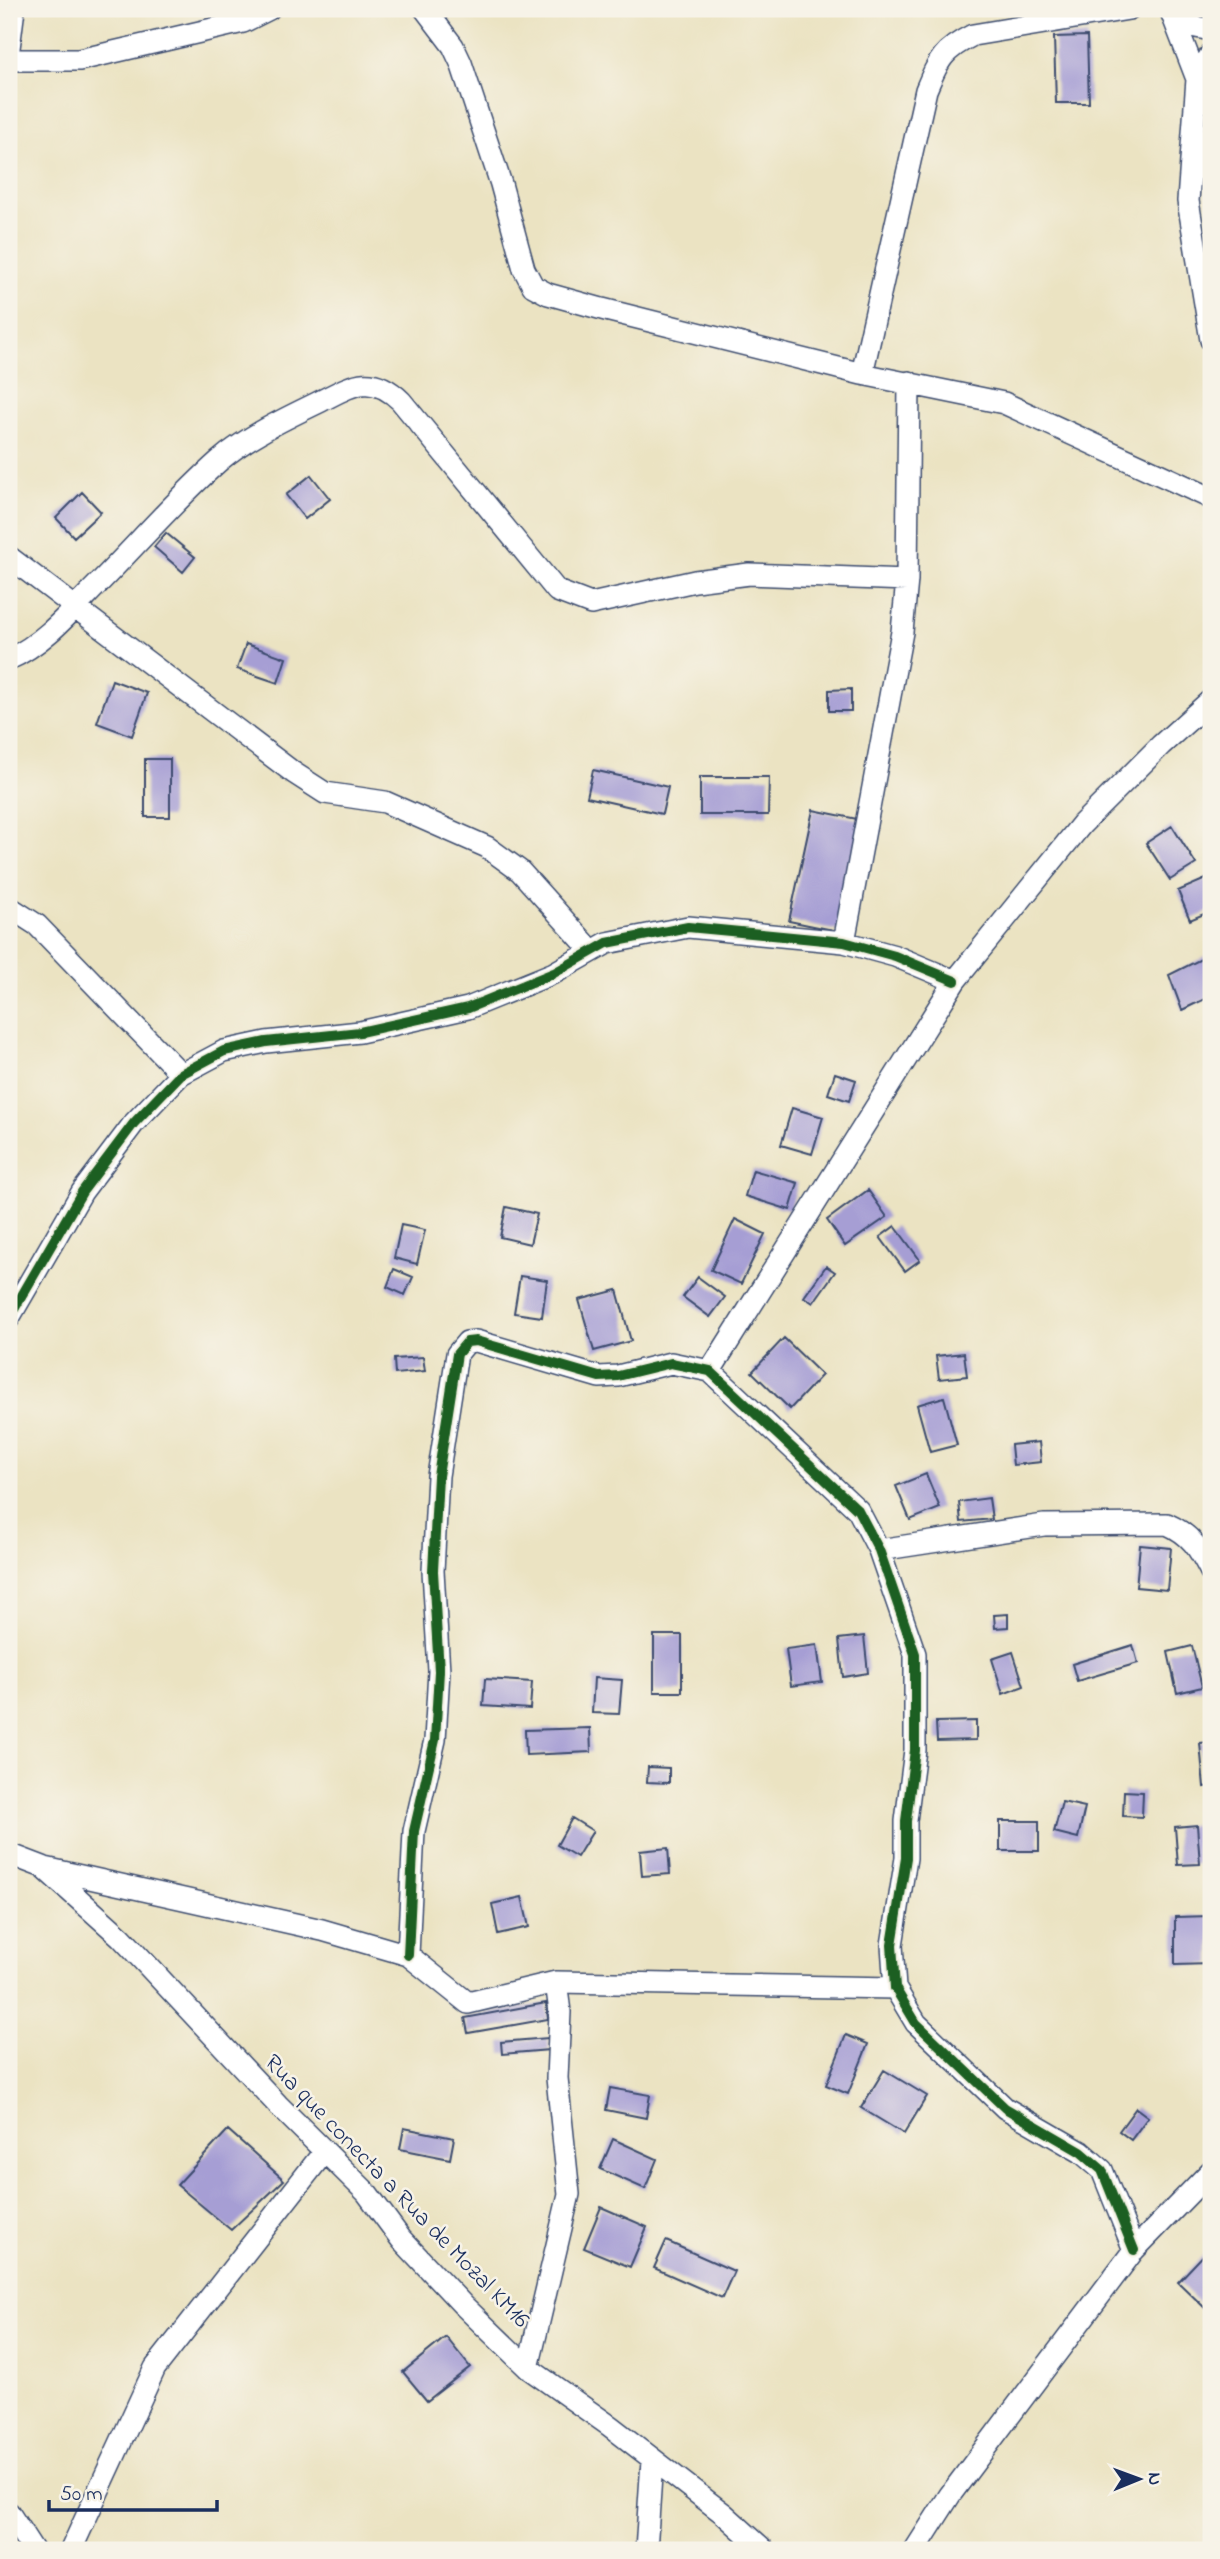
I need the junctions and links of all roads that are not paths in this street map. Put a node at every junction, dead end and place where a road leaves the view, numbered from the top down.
1 (14, 9) edge
2 (269, 9) edge
3 (425, 9) edge
4 (1129, 9) edge
5 (1173, 16) edge
6 (1211, 30) edge
7 (9, 48) edge
8 (1211, 54) edge
9 (9, 60) edge
10 (1197, 79) junction
11 (1211, 340) edge
12 (862, 374) junction
13 (909, 382) junction
14 (1211, 498) edge
15 (9, 557) edge
16 (907, 580) junction
17 (75, 608) junction
18 (9, 659) edge
19 (1211, 700) edge
20 (9, 907) edge
21 (844, 942) junction
22 (591, 950) junction
23 (955, 981) junction
24 (181, 1074) junction
25 (9, 1318) edge
26 (710, 1371) junction
27 (879, 1550) junction
28 (1211, 1572) edge
29 (9, 1854) edge
30 (43, 1867) junction
31 (408, 1955) junction
32 (556, 1982) junction
33 (895, 1988) junction
34 (324, 2152) junction
35 (1211, 2171) edge
36 (1134, 2250) junction
37 (528, 2368) junction
38 (652, 2461) junction
39 (9, 2513) edge
40 (33, 2550) edge
41 (71, 2550) edge
42 (646, 2550) edge
43 (764, 2550) edge
44 (915, 2550) edge

1 - 7 street
2 - 9 street
3 - 12 street
4 - 12 street
5 - 6 street
5 - 10 street
8 - 10 street
10 - 11 street
12 - 13 street
13 - 14 street
13 - 16 street
15 - 17 street
16 - 17 street
16 - 21 street
17 - 18 street
17 - 22 street
19 - 23 street
20 - 24 street
21 - 22 street
21 - 23 street
22 - 24 street
23 - 26 street
24 - 25 street
26 - 27 street
26 - 31 street
27 - 28 street
27 - 33 street
29 - 30 street, Rua que conecta a Rua de Mozal KM16
30 - 31 street
30 - 34 street, Rua que conecta a Rua de Mozal KM16
31 - 32 street
32 - 33 street
32 - 37 street
33 - 36 street
34 - 37 street, Rua que conecta a Rua de Mozal KM16
34 - 41 street
35 - 36 street
36 - 44 street
37 - 38 street, Rua que conecta a Rua de Mozal KM16
38 - 42 street
38 - 43 street, Rua que conecta a Rua de Mozal KM16
39 - 40 street

